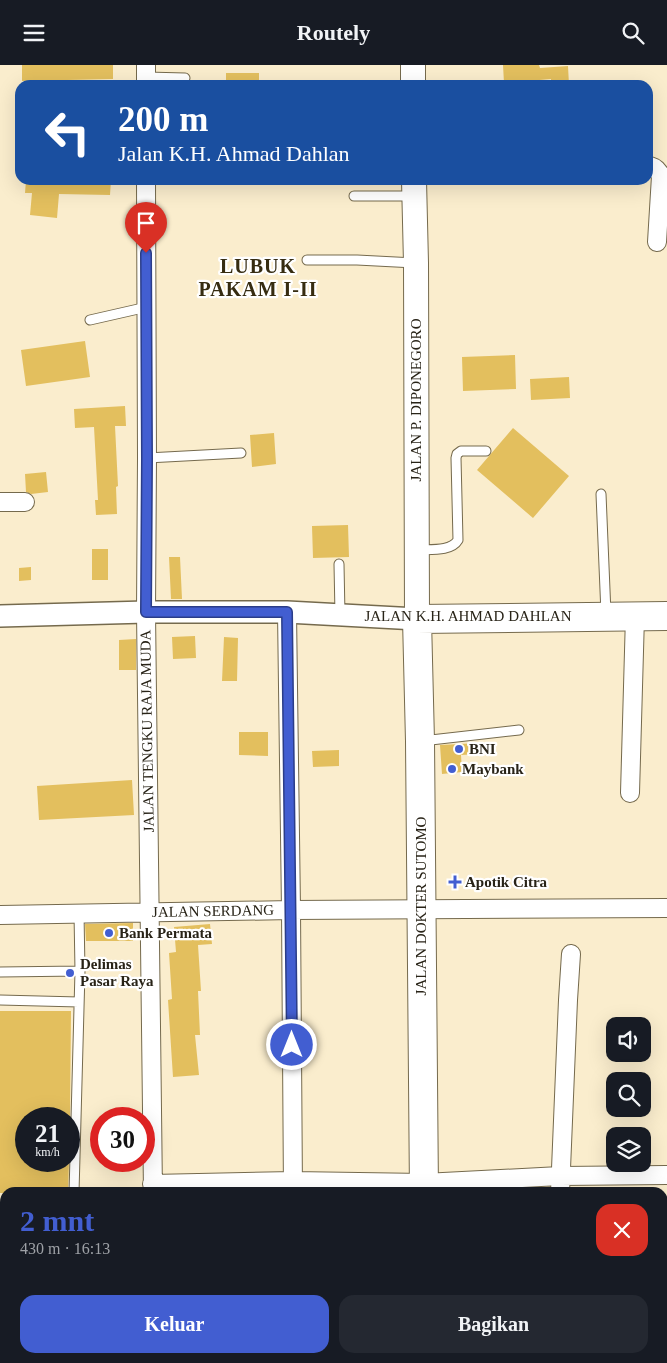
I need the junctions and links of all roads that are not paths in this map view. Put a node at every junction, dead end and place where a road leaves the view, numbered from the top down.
1 (413, 65) edge
2 (146, 76) edge
3 (185, 78) dead end
4 (413, 80) edge
5 (653, 167) edge
6 (146, 185) edge
7 (414, 188) edge
8 (354, 196) dead end
9 (657, 242) dead end
10 (307, 260) dead end
11 (416, 263) junction
12 (146, 307) junction
13 (90, 320) dead end
14 (486, 451) dead end
15 (241, 453) dead end
16 (147, 458) junction
17 (602, 494) dead end
18 (0, 502) edge
19 (25, 502) dead end
20 (416, 550) junction
21 (339, 564) dead end
22 (146, 612) junction
23 (287, 612) junction
24 (340, 615) junction
25 (0, 616) edge
26 (667, 616) edge
27 (606, 617) junction
28 (636, 617) junction
29 (417, 619) junction
30 (518, 730) dead end
31 (420, 741) junction
32 (630, 793) dead end
33 (667, 908) edge
34 (421, 909) junction
35 (291, 910) junction
36 (79, 913) junction
37 (149, 913) junction
38 (0, 915) edge
39 (571, 954) dead end
40 (80, 971) junction
41 (0, 973) edge
42 (0, 1000) edge
43 (79, 1002) junction
44 (667, 1175) edge
45 (560, 1184) edge
46 (74, 1187) edge
47 (152, 1187) edge
48 (293, 1187) edge
49 (424, 1187) edge
50 (458, 1187) edge

1 - 4 main road
2 - 3 lane
5 - 9 street
6 - 12 street, JALAN TENGKU RAJA MUDA
7 - 8 lane
7 - 11 main road, JALAN P. DIPONEGORO
10 - 11 lane
11 - 20 main road, JALAN P. DIPONEGORO
12 - 13 lane
12 - 16 street, JALAN TENGKU RAJA MUDA
14 - 20 lane
15 - 16 lane
16 - 22 street, JALAN TENGKU RAJA MUDA
17 - 27 lane
18 - 19 street
20 - 29 main road, JALAN P. DIPONEGORO
21 - 24 lane
22 - 23 street, JALAN K.H. AHMAD DAHLAN
22 - 25 street, JALAN K.H. AHMAD DAHLAN
22 - 37 street, JALAN TENGKU RAJA MUDA
23 - 24 street, JALAN K.H. AHMAD DAHLAN
23 - 35 street
24 - 29 street, JALAN K.H. AHMAD DAHLAN
26 - 28 main road, JALAN K.H. AHMAD DAHLAN
27 - 28 main road, JALAN K.H. AHMAD DAHLAN
27 - 29 main road, JALAN K.H. AHMAD DAHLAN
28 - 32 street
29 - 31 main road, JALAN DOKTER SUTOMO
30 - 31 lane
31 - 34 main road, JALAN DOKTER SUTOMO
33 - 34 street, JALAN SERDANG
34 - 35 street, JALAN SERDANG
34 - 49 main road, JALAN DOKTER SUTOMO
35 - 37 street, JALAN SERDANG
35 - 48 street
36 - 37 street, JALAN SERDANG
36 - 38 street, JALAN SERDANG
36 - 40 lane
37 - 47 street, JALAN TENGKU RAJA MUDA
39 - 45 street
40 - 41 lane
40 - 43 lane
42 - 43 lane
43 - 46 lane
44 - 45 street
45 - 50 street

